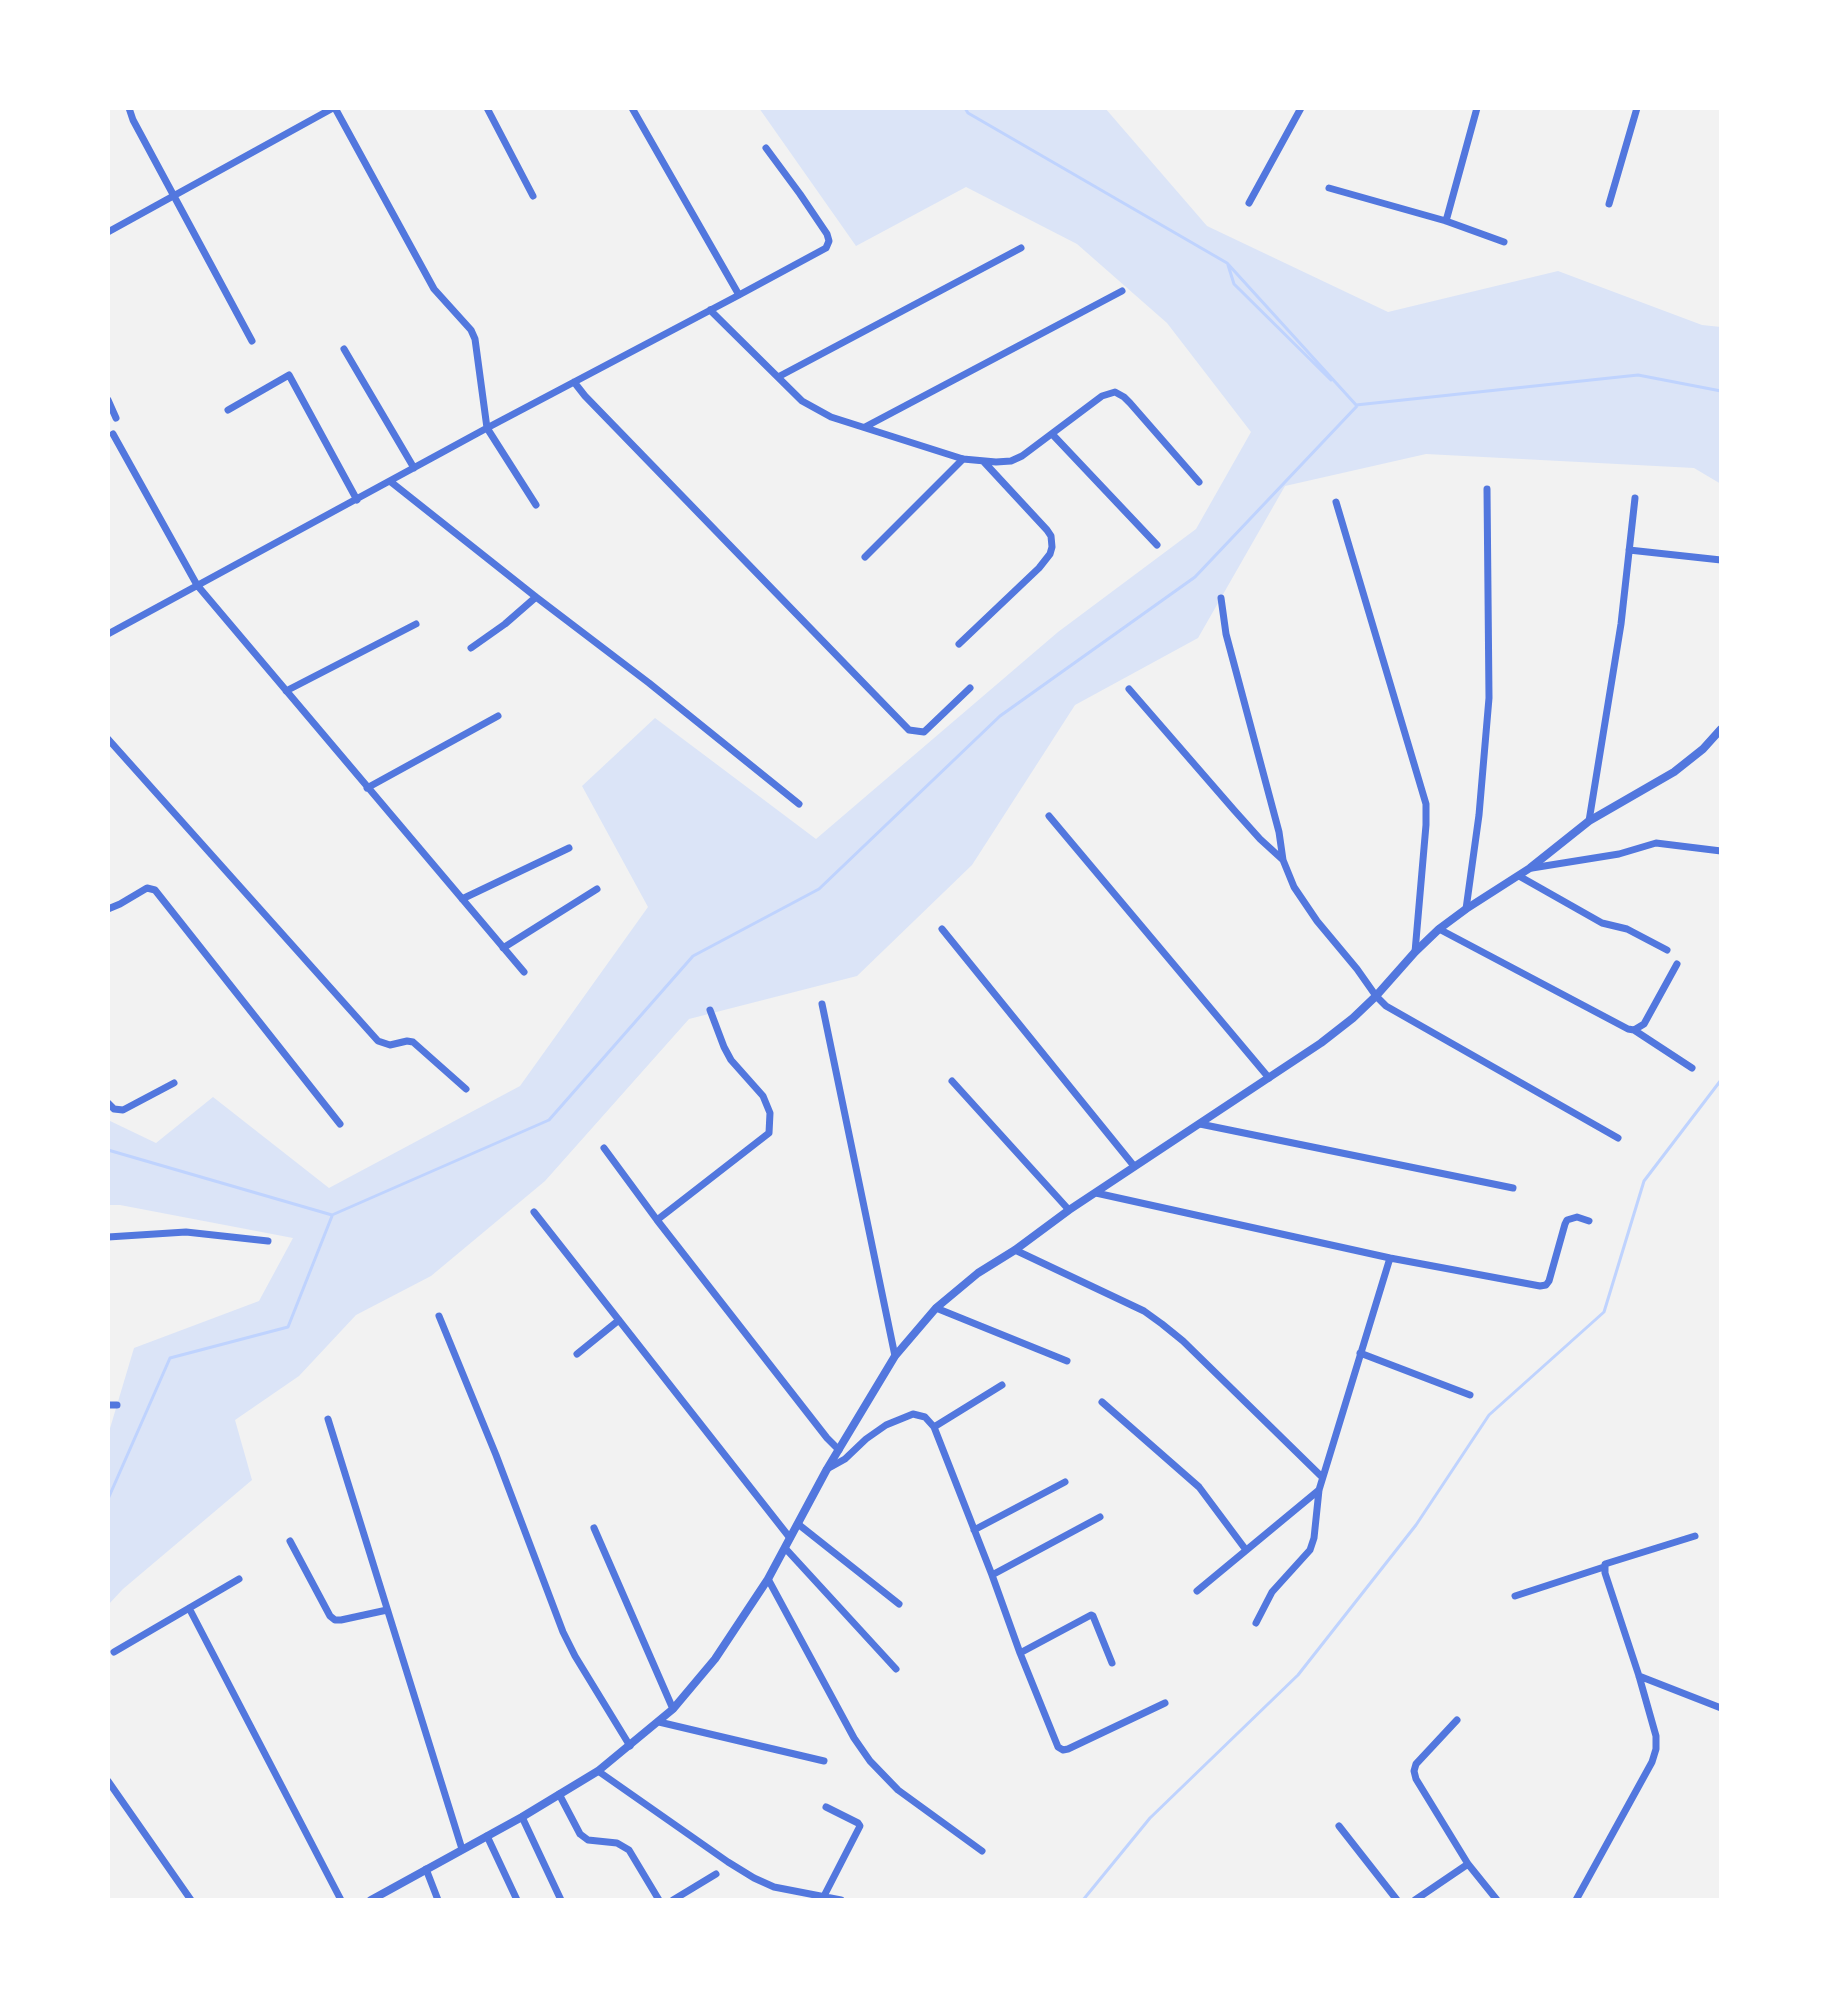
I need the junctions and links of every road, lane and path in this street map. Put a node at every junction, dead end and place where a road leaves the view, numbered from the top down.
1 (129, 108) edge
2 (334, 108) edge
3 (487, 108) edge
4 (632, 108) edge
5 (1301, 108) edge
6 (1477, 108) edge
7 (1637, 108) edge
8 (766, 148) dead end
9 (1329, 188) dead end
10 (175, 196) junction
11 (533, 196) dead end
12 (1249, 203) dead end
13 (1609, 204) dead end
14 (1446, 221) junction
15 (108, 232) edge
16 (1504, 242) dead end
17 (1021, 248) dead end
18 (1122, 291) dead end
19 (739, 295) junction
20 (710, 310) junction
21 (252, 341) dead end
22 (344, 349) dead end
23 (778, 377) junction
24 (574, 382) junction
25 (108, 400) edge
26 (228, 410) dead end
27 (116, 418) dead end
28 (865, 427) junction
29 (487, 428) junction
30 (113, 434) dead end
31 (1053, 435) junction
32 (963, 459) junction
33 (984, 462) junction
34 (414, 468) junction
35 (391, 482) junction
36 (1199, 482) dead end
37 (1487, 489) dead end
38 (1635, 498) dead end
39 (357, 500) junction
40 (1336, 502) dead end
41 (536, 505) dead end
42 (1157, 545) dead end
43 (1629, 550) junction
44 (865, 557) dead end
45 (1721, 560) edge
46 (197, 585) junction
47 (536, 597) junction
48 (1221, 598) dead end
49 (416, 624) dead end
50 (108, 634) edge
51 (959, 644) dead end
52 (471, 648) dead end
53 (970, 688) dead end
54 (1129, 689) dead end
55 (286, 691) junction
56 (498, 716) dead end
57 (1721, 729) edge
58 (108, 739) edge
59 (367, 788) junction
60 (799, 804) dead end
61 (1049, 816) dead end
62 (1589, 821) junction
63 (569, 848) dead end
64 (1721, 851) edge
65 (1283, 860) junction
66 (1530, 868) junction
67 (1519, 876) junction
68 (597, 889) dead end
69 (462, 899) junction
70 (108, 909) edge
71 (1466, 909) junction
72 (942, 929) dead end
73 (1439, 929) junction
74 (503, 948) junction
75 (1667, 950) dead end
76 (1415, 952) junction
77 (1677, 964) dead end
78 (524, 972) dead end
79 (1376, 996) junction
80 (822, 1004) dead end
81 (710, 1010) dead end
82 (1634, 1030) junction
83 (1692, 1068) dead end
84 (1269, 1078) junction
85 (952, 1081) dead end
86 (174, 1083) dead end
87 (466, 1089) dead end
88 (108, 1103) edge
89 (340, 1124) dead end
90 (1200, 1124) junction
91 (1618, 1138) dead end
92 (604, 1148) dead end
93 (1134, 1166) junction
94 (1513, 1188) dead end
95 (1096, 1193) junction
96 (1069, 1210) junction
97 (534, 1212) dead end
98 (657, 1220) junction
99 (1589, 1221) dead end
100 (108, 1237) edge
101 (268, 1241) dead end
102 (1015, 1250) junction
103 (1390, 1258) junction
104 (936, 1308) junction
105 (439, 1316) dead end
106 (619, 1320) junction
107 (1360, 1353) junction
108 (577, 1354) dead end
109 (895, 1356) junction
110 (1067, 1361) dead end
111 (1002, 1385) dead end
112 (1470, 1395) dead end
113 (1102, 1402) dead end
114 (328, 1419) dead end
115 (934, 1427) junction
116 (839, 1450) junction
117 (827, 1469) junction
118 (1322, 1477) junction
119 (1065, 1482) dead end
120 (1319, 1490) junction
121 (1100, 1517) dead end
122 (798, 1524) junction
123 (594, 1528) dead end
124 (974, 1530) junction
125 (1695, 1536) dead end
126 (790, 1538) junction
127 (290, 1541) dead end
128 (785, 1548) junction
129 (1246, 1550) junction
130 (1605, 1566) junction
131 (992, 1575) junction
132 (239, 1579) dead end
133 (768, 1579) junction
134 (1197, 1591) dead end
135 (1515, 1596) dead end
136 (899, 1604) dead end
137 (189, 1608) junction
138 (387, 1610) junction
139 (1256, 1623) dead end
140 (114, 1652) dead end
141 (1020, 1653) junction
142 (1112, 1663) dead end
143 (896, 1669) dead end
144 (1639, 1676) junction
145 (1165, 1703) dead end
146 (1721, 1708) edge
147 (673, 1709) junction
148 (1457, 1720) dead end
149 (659, 1722) junction
150 (630, 1746) junction
151 (824, 1761) dead end
152 (598, 1771) junction
153 (108, 1781) edge
154 (559, 1794) junction
155 (826, 1807) dead end
156 (522, 1817) junction
157 (1339, 1826) dead end
158 (487, 1836) junction
159 (462, 1849) junction
160 (982, 1851) dead end
161 (1468, 1864) junction
162 (426, 1869) junction
163 (716, 1874) dead end
164 (385, 1896) edge
165 (824, 1896) junction
166 (191, 1900) edge
167 (341, 1900) edge
168 (371, 1900) edge
169 (438, 1900) edge
170 (517, 1900) edge
171 (561, 1900) edge
172 (659, 1900) edge
173 (673, 1900) edge
174 (841, 1900) edge
175 (1397, 1900) edge
176 (1415, 1900) edge
177 (1497, 1900) edge
178 (1576, 1900) edge

1 - 10 street
2 - 10 street
2 - 29 street
3 - 11 street
4 - 19 street
5 - 12 street
6 - 14 street
7 - 13 street
8 - 19 street
9 - 14 street
10 - 15 street
10 - 21 street
14 - 16 street
17 - 23 street
18 - 28 street
19 - 20 street
20 - 23 street
20 - 24 street
22 - 34 street
23 - 28 street
24 - 29 street
24 - 53 street
25 - 27 street
26 - 39 street
28 - 32 street
29 - 34 street
29 - 41 street
30 - 46 street
31 - 33 street
31 - 36 street
31 - 42 street
32 - 33 street
32 - 44 street
33 - 51 street
34 - 35 street
35 - 39 street
35 - 47 street
37 - 71 street
38 - 43 street
39 - 46 street
40 - 76 street
43 - 45 street
43 - 62 street
46 - 50 street
46 - 55 street
47 - 52 street
47 - 60 street
48 - 65 street
49 - 55 street
54 - 65 street
55 - 59 street
56 - 59 street
57 - 62 street
58 - 87 street
59 - 69 street
61 - 84 street
62 - 66 street
63 - 69 street
64 - 66 street
65 - 79 street
66 - 67 street
67 - 71 street
67 - 75 street
68 - 74 street
69 - 74 street
70 - 89 street
71 - 73 street
72 - 93 street
73 - 76 street
73 - 82 street
74 - 78 street
76 - 79 street
77 - 82 street
79 - 84 street
79 - 91 street
80 - 109 street
81 - 98 street
82 - 83 street
84 - 90 street
85 - 96 street
86 - 88 street
90 - 93 street
90 - 94 street
92 - 98 street
93 - 95 street
95 - 96 street
95 - 103 street
96 - 102 street
97 - 106 street
98 - 116 street
99 - 103 street
100 - 101 street
102 - 104 street
102 - 118 street
103 - 107 street
104 - 109 street
104 - 110 street
105 - 150 street
106 - 108 street
106 - 126 street
107 - 112 street
107 - 118 street
109 - 116 street
111 - 115 street
113 - 129 street
114 - 138 street
115 - 117 street
115 - 124 street
116 - 117 street
117 - 122 street
118 - 120 street
119 - 124 street
120 - 129 street
120 - 139 street
121 - 131 street
122 - 126 street
122 - 136 street
123 - 147 street
124 - 131 street
125 - 130 street
126 - 128 street
127 - 138 street
128 - 133 street
128 - 143 street
129 - 134 street
130 - 135 street
130 - 144 street
131 - 141 street
132 - 137 street
133 - 147 street
133 - 160 street
137 - 140 street
137 - 167 street
138 - 159 street
141 - 142 street
141 - 145 street
144 - 146 street
144 - 178 street
147 - 149 street
148 - 161 street
149 - 150 street
149 - 151 street
150 - 152 street
152 - 154 street
152 - 165 street
153 - 166 street
154 - 156 street
154 - 172 street
155 - 165 street
156 - 158 street
156 - 171 street
157 - 175 street
158 - 159 street
158 - 170 street
159 - 162 street
161 - 176 street
161 - 177 street
162 - 164 street
162 - 169 street
163 - 173 street
164 - 168 street
165 - 174 street

